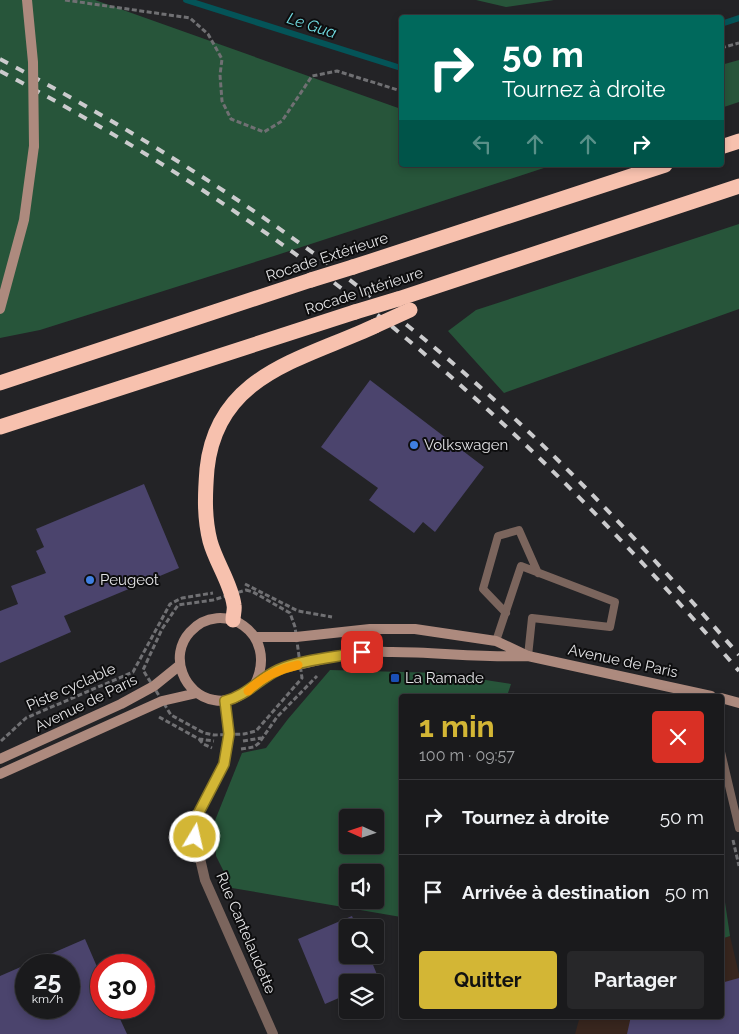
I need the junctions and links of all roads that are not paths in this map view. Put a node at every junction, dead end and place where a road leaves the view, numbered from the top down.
1 (27, 0) edge
2 (739, 141) edge
3 (724, 146) edge
4 (659, 167) edge
5 (739, 186) edge
6 (426, 289) junction
7 (0, 309) edge
8 (0, 383) edge
9 (0, 427) edge
10 (538, 573) junction
11 (506, 613) junction
12 (233, 620) junction
13 (255, 637) junction
14 (496, 641) junction
15 (528, 656) junction
16 (180, 665) junction
17 (255, 684) junction
18 (197, 693) junction
19 (702, 694) edge
20 (724, 699) edge
21 (225, 701) junction
22 (739, 702) edge
23 (0, 758) edge
24 (724, 765) edge
25 (0, 774) edge
26 (739, 828) edge
27 (273, 1034) edge

1 - 7 main road, bridge
2 - 3 highway
4 - 8 highway, Rocade Extérieure, bridge
5 - 6 highway, Rocade Intérieure
6 - 9 highway, Rocade Intérieure, bridge
6 - 12 highway, bridge
10 - 11 lane
10 - 11 lane
10 - 15 lane
11 - 14 lane
12 - 13 main road
12 - 16 main road
13 - 14 main road
13 - 17 main road
14 - 15 main road
15 - 17 main road
15 - 19 main road, Avenue de Paris
16 - 18 main road
16 - 23 main road, Avenue de Paris
17 - 21 main road
18 - 21 main road
18 - 25 main road
20 - 22 main road
21 - 27 street, Rue Cantelaudette
24 - 26 lane

